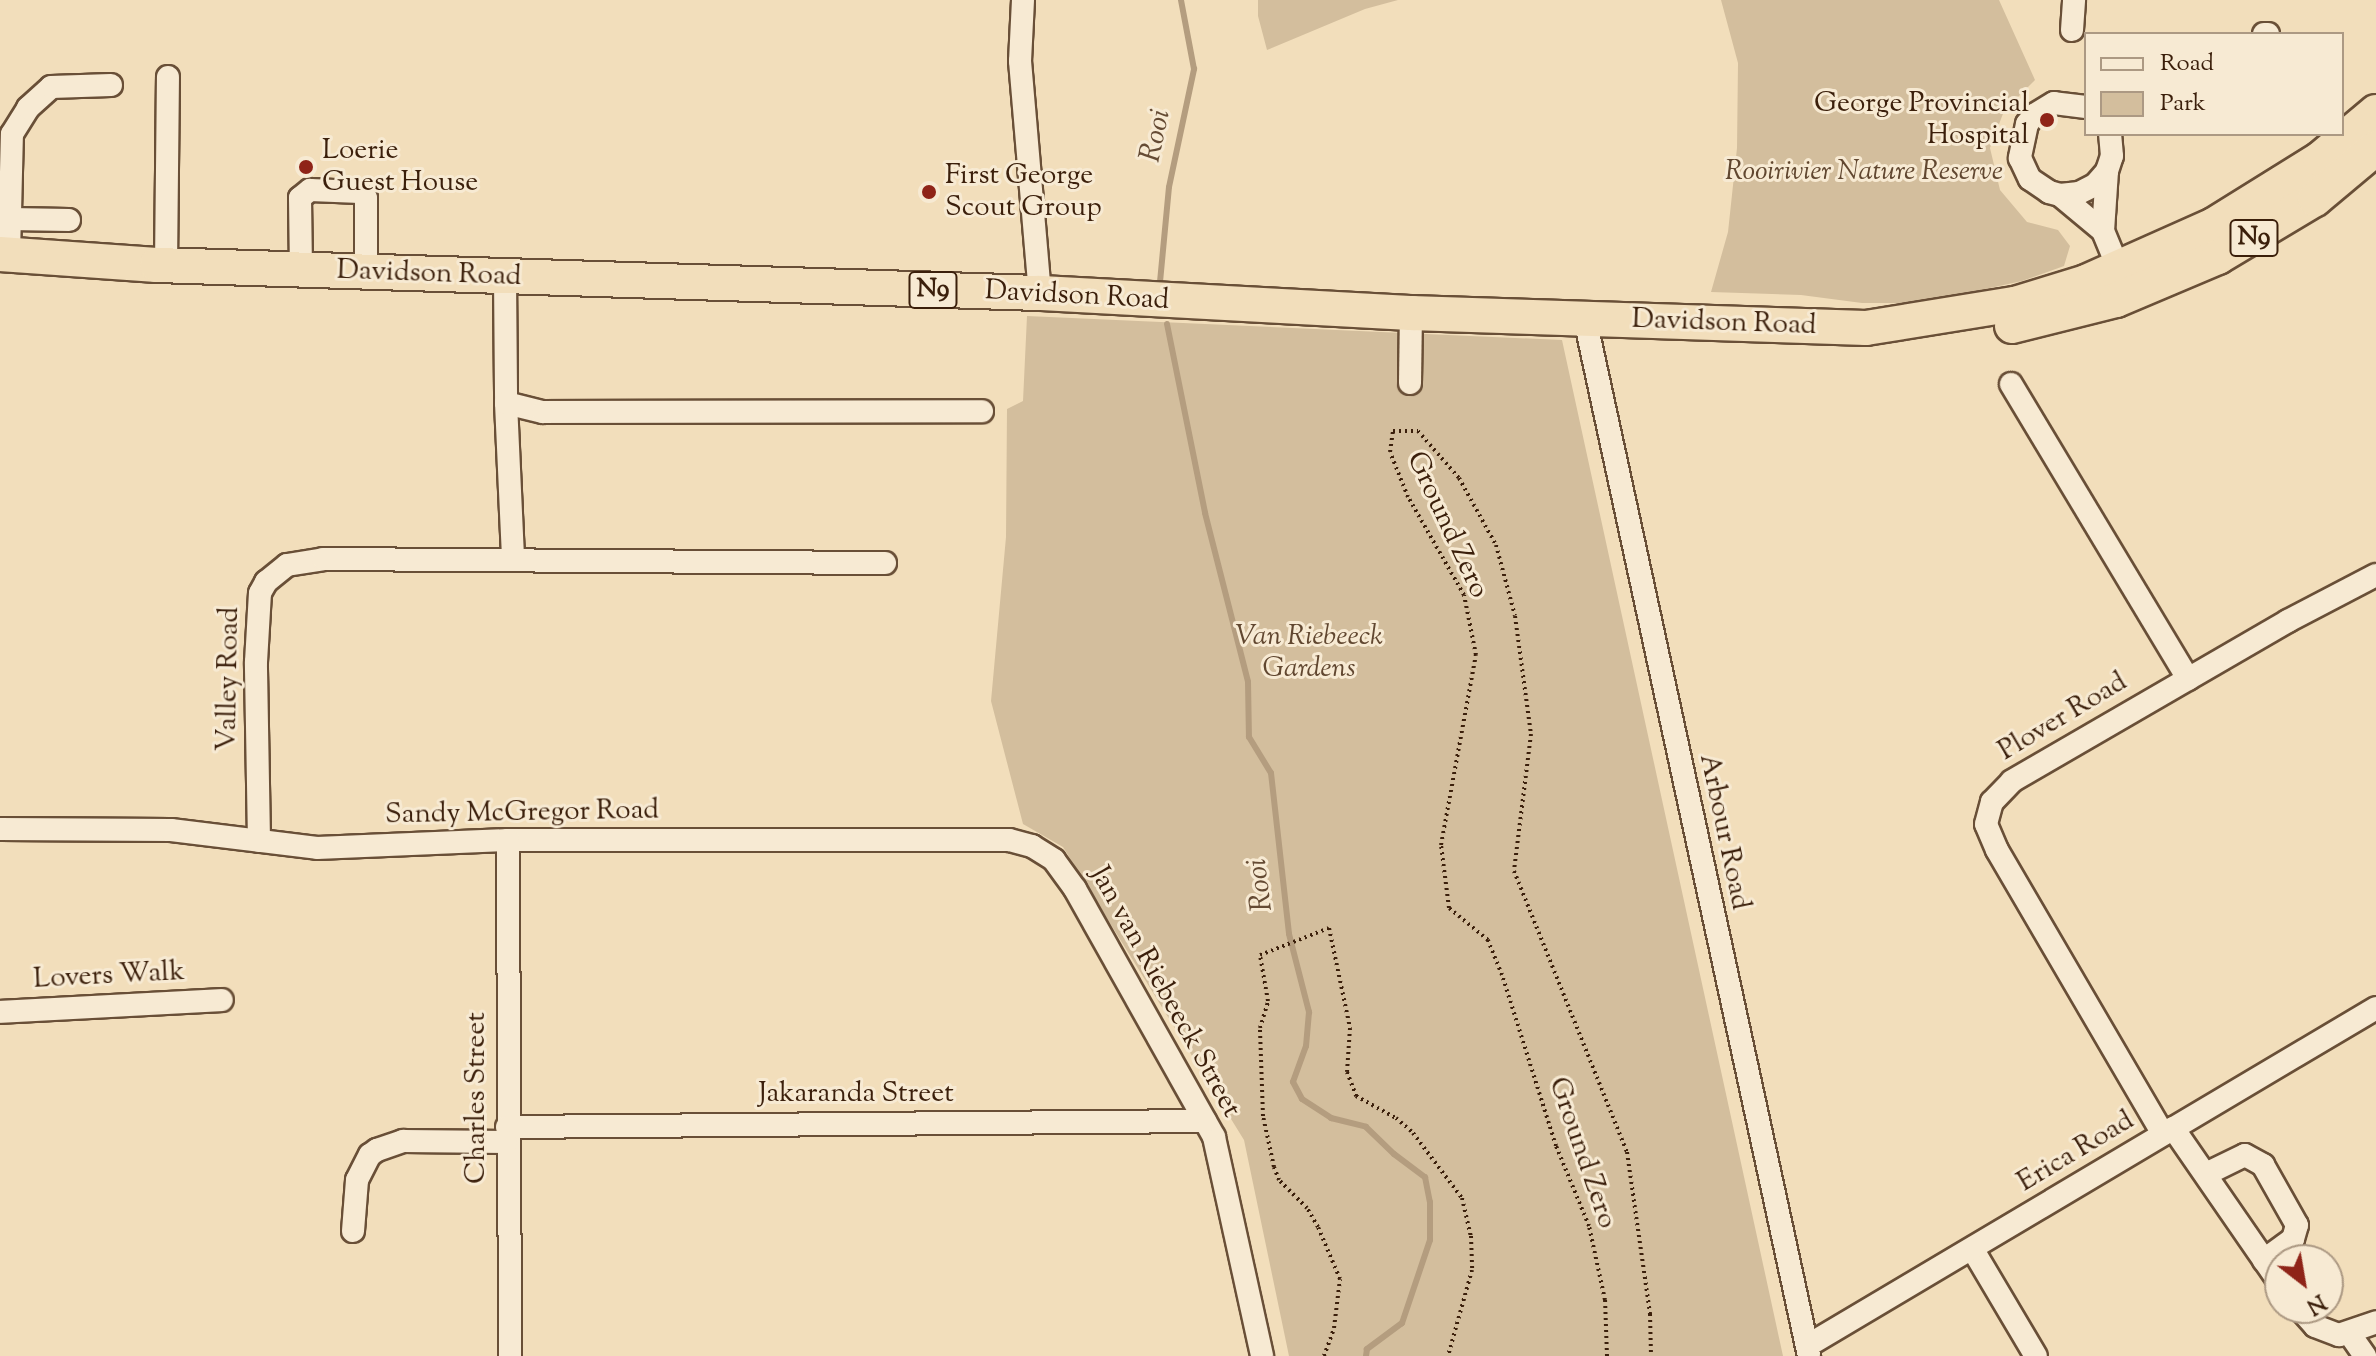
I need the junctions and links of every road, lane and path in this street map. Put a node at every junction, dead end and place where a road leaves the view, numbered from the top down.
1 (1023, 0) edge
2 (2074, 0) edge
3 (2072, 30) dead end
4 (168, 77) dead end
5 (111, 85) dead end
6 (2084, 106) edge
7 (2376, 112) edge
8 (2110, 136) edge
9 (2376, 148) edge
10 (2107, 171) junction
11 (2060, 195) junction
12 (10, 219) junction
13 (69, 220) dead end
14 (2103, 231) junction
15 (5, 254) edge
16 (166, 265) junction
17 (301, 270) junction
18 (366, 272) junction
19 (505, 277) junction
20 (2124, 282) junction
21 (1040, 293) junction
22 (1411, 313) junction
23 (1585, 319) junction
24 (1410, 383) dead end
25 (2011, 384) dead end
26 (506, 403) junction
27 (982, 411) dead end
28 (513, 560) junction
29 (885, 563) dead end
30 (2376, 575) edge
31 (2188, 679) junction
32 (0, 829) edge
33 (508, 840) junction
34 (259, 841) junction
35 (1044, 852) joint
36 (222, 1000) dead end
37 (2376, 1008) edge
38 (0, 1012) edge
39 (1205, 1121) junction
40 (2168, 1131) junction
41 (506, 1134) junction
42 (2206, 1174) junction
43 (353, 1231) dead end
44 (2286, 1244) edge
45 (1973, 1250) junction
46 (2264, 1260) edge
47 (2376, 1322) edge
48 (2317, 1324) edge
49 (2349, 1333) junction
50 (1808, 1351) edge
51 (510, 1356) edge
52 (1262, 1356) edge
53 (1324, 1356) edge
54 (1448, 1356) edge
55 (1607, 1356) edge
56 (1651, 1356) edge
57 (2036, 1356) edge
58 (2365, 1356) edge

1 - 21 street
2 - 3 street
4 - 16 street
5 - 12 street
6 - 11 street
7 - 20 highway, Davidson Road / N9
8 - 10 street
9 - 20 highway, Davidson Road / N9
10 - 11 street
10 - 14 street
11 - 14 street
12 - 13 street
12 - 15 street
14 - 20 street
15 - 16 highway, Davidson Road / N9
16 - 17 highway, Davidson Road / N9
17 - 18 highway, Davidson Road / N9
17 - 18 street
18 - 19 highway, Davidson Road / N9
19 - 21 highway, Davidson Road / N9
19 - 26 street
20 - 23 highway, Davidson Road / N9
21 - 22 highway, Davidson Road / N9
22 - 23 highway, Davidson Road / N9
22 - 24 street
23 - 50 street, Arbour Road
25 - 31 street
26 - 27 street
26 - 28 street
28 - 29 street, Valley Road
28 - 34 street, Valley Road
30 - 31 street, Plover Road
31 - 40 street, Plover Road
32 - 34 street, Sandy McGregor Road
33 - 34 street, Sandy McGregor Road
33 - 35 street, Sandy McGregor Road
33 - 41 street, Charles Street
35 - 39 street, Jan van Riebeeck Street
36 - 38 street, Lovers Walk
37 - 40 street, Erica Road
39 - 41 street, Jakaranda Street
39 - 52 street, Jan van Riebeeck Street
40 - 42 street, Plover Road
40 - 45 street, Erica Road
41 - 43 street, Jakaranda Street
41 - 51 street, Charles Street
42 - 44 street
42 - 46 street, Plover Road
45 - 50 street, Erica Road
45 - 57 street
47 - 49 street
48 - 49 street
49 - 58 street
53 - 54 path
55 - 56 path, Ground Zero

